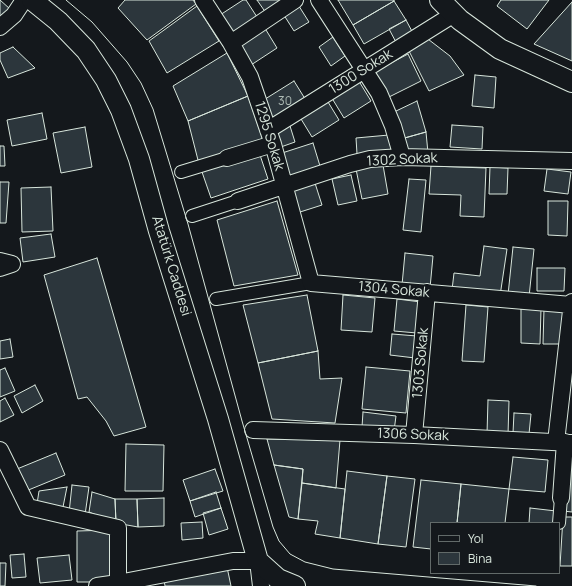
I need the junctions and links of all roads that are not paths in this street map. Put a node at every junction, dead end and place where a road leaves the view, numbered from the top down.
1 (24, 0) edge
2 (32, 0) edge
3 (203, 0) edge
4 (294, 0) edge
5 (319, 0) edge
6 (440, 0) edge
7 (454, 14) junction
8 (0, 27) edge
9 (231, 43) junction
10 (365, 70) junction
11 (572, 82) edge
12 (270, 137) junction
13 (402, 157) junction
14 (227, 158) joint
15 (572, 161) edge
16 (181, 172) dead end
17 (284, 186) junction
18 (238, 201) joint
19 (192, 216) dead end
20 (0, 261) edge
21 (0, 268) edge
22 (311, 283) junction
23 (428, 292) junction
24 (216, 299) dead end
25 (572, 304) edge
26 (253, 430) dead end
27 (414, 434) junction
28 (564, 442) edge
29 (0, 450) edge
30 (561, 498) joint
31 (559, 522) edge
32 (258, 561) junction
33 (109, 585) edge
34 (261, 586) edge
35 (295, 586) edge

1 - 8 street
2 - 32 street, Atatürk Caddesi
3 - 9 street, 1295 Sokak
4 - 9 street
5 - 10 street
6 - 7 street
7 - 10 street, 1300 Sokak
7 - 11 street
9 - 12 street, 1295 Sokak
10 - 12 street, 1300 Sokak
10 - 13 street
12 - 14 street, 1300 Sokak
12 - 17 street, 1295 Sokak
13 - 15 street, 1302 Sokak
13 - 17 street, 1302 Sokak
14 - 16 street
17 - 18 street, 1302 Sokak
17 - 22 street, 1295 Sokak
18 - 19 street, 1302 Sokak
20 - 21 street
22 - 23 street, 1304 Sokak
22 - 24 street, 1304 Sokak
23 - 25 street, 1304 Sokak
23 - 27 street, 1303 Sokak
25 - 28 street
26 - 27 street, 1306 Sokak
27 - 28 street, 1306 Sokak
28 - 30 street
29 - 33 street
30 - 31 street
32 - 33 street
32 - 34 street
32 - 35 street

